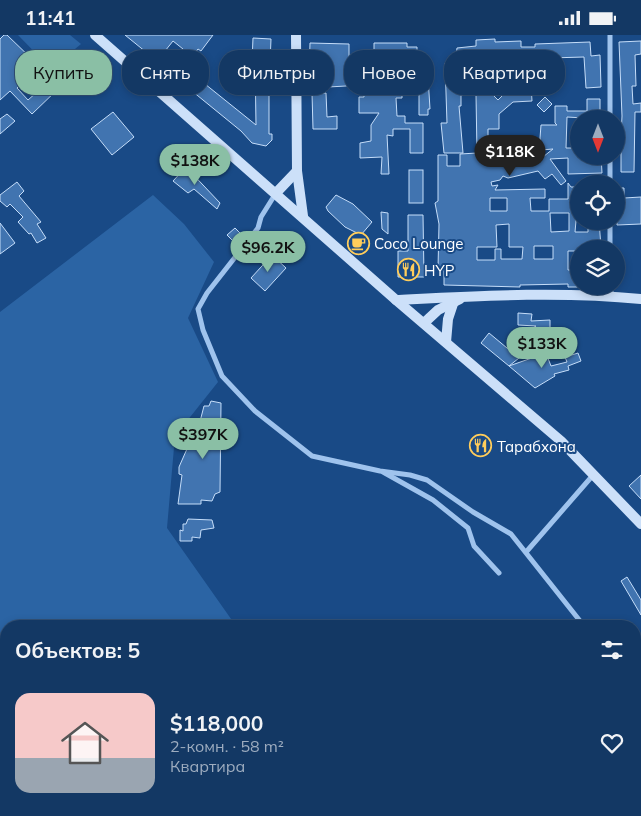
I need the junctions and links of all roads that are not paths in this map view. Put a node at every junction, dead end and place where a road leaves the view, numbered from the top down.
1 (94, 35) edge
2 (296, 35) edge
3 (610, 35) edge
4 (610, 110) edge
5 (297, 171) junction
6 (276, 193) junction
7 (303, 216) junction
8 (570, 292) edge
9 (625, 295) edge
10 (472, 296) junction
11 (641, 299) edge
12 (396, 300) junction
13 (454, 301) junction
14 (424, 323) junction
15 (446, 342) junction
16 (380, 471) junction
17 (595, 474) junction
18 (641, 525) edge
19 (527, 551) junction
20 (499, 573) dead end
21 (579, 620) edge

1 - 6 main road
2 - 5 main road
3 - 4 street
5 - 6 main road
5 - 7 main road
6 - 7 main road
6 - 16 street
7 - 12 main road
8 - 10 main road
9 - 11 main road
10 - 12 main road
10 - 13 main road
12 - 14 main road
13 - 14 main road
13 - 15 main road
14 - 15 main road
15 - 17 main road
16 - 19 street
16 - 20 street
17 - 18 main road
17 - 19 street
19 - 21 street

